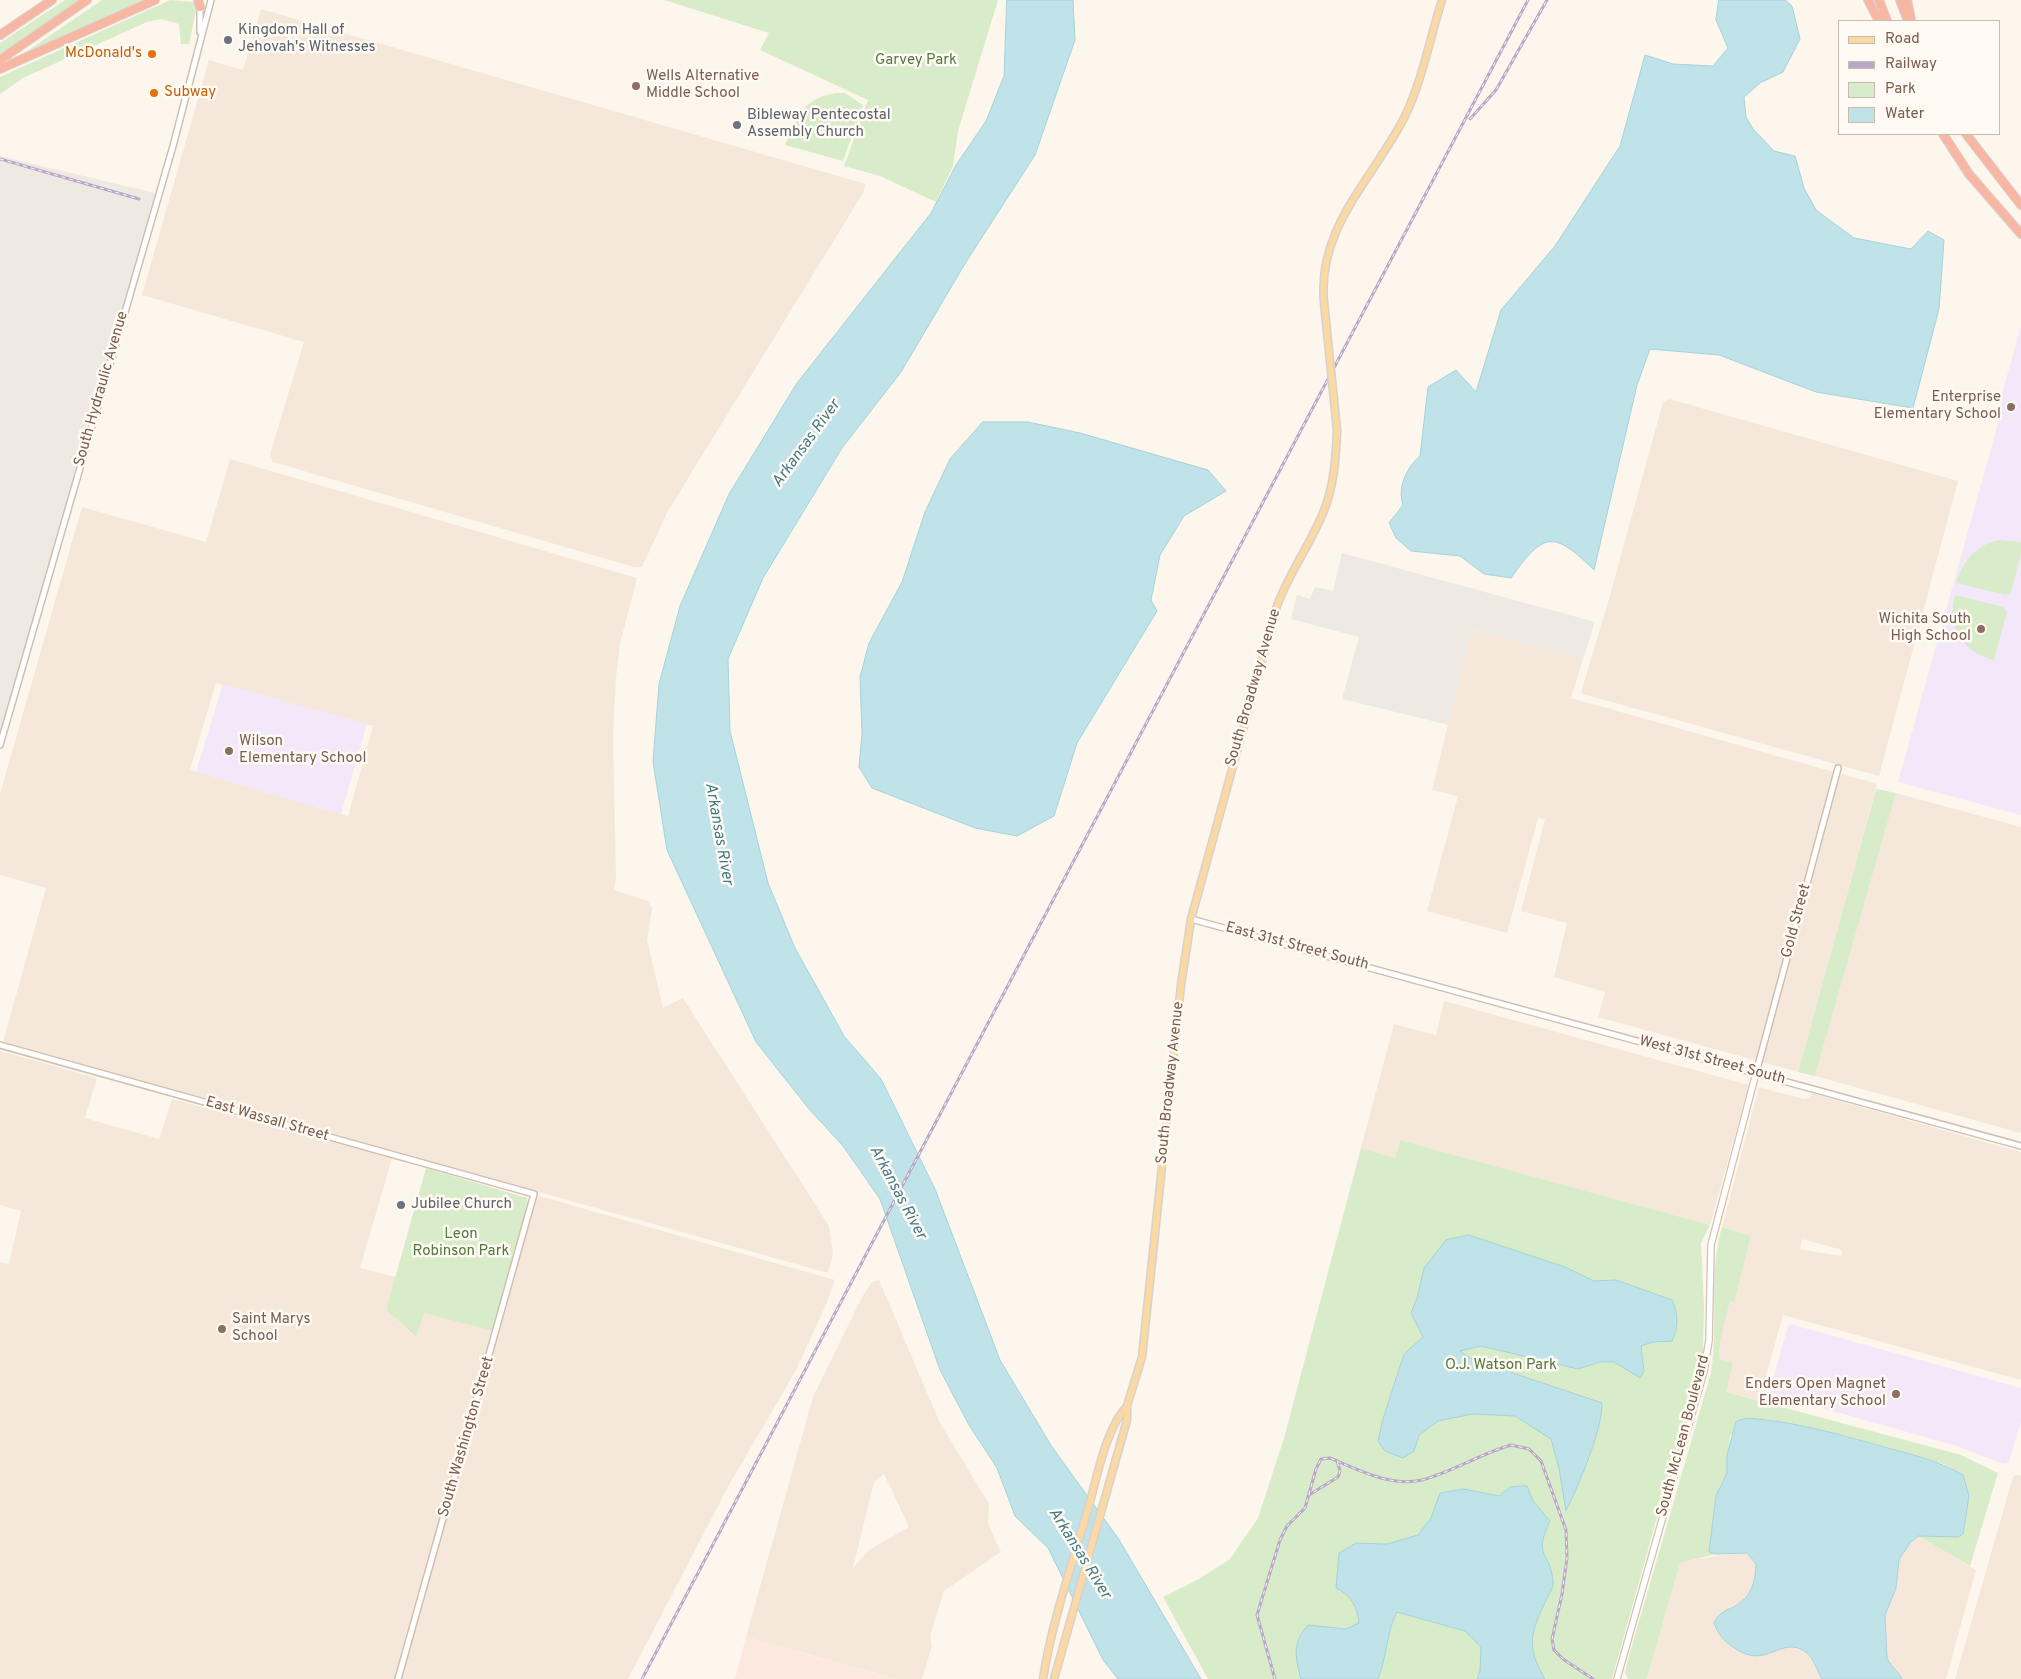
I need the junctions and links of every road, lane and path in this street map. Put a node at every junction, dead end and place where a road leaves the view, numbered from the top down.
1 (44, 0) edge
2 (52, 0) edge
3 (87, 0) edge
4 (155, 0) edge
5 (210, 0) edge
6 (1442, 0) edge
7 (1868, 0) edge
8 (1879, 0) edge
9 (1900, 0) edge
10 (1907, 0) edge
11 (200, 2) edge
12 (24, 19) junction
13 (1878, 20) edge
14 (1887, 20) edge
15 (1910, 20) edge
16 (1910, 20) edge
17 (200, 33) junction
18 (0, 35) edge
19 (0, 60) edge
20 (0, 69) edge
21 (1944, 135) edge
22 (1967, 135) edge
23 (2021, 205) edge
24 (2021, 234) edge
25 (0, 745) edge
26 (1838, 768) dead end
27 (1191, 919) junction
28 (1402, 976) joint
29 (0, 1045) edge
30 (1756, 1073) junction
31 (2021, 1146) edge
32 (534, 1194) joint
33 (1127, 1406) junction
34 (398, 1679) edge
35 (1043, 1679) edge
36 (1054, 1679) edge
37 (1617, 1679) edge

1 - 12 highway
2 - 12 highway
3 - 19 highway
4 - 20 highway
5 - 17 street, South Hydraulic Avenue
6 - 27 main road, South Broadway Avenue, bridge
7 - 13 highway
8 - 14 highway
9 - 15 highway
10 - 16 highway
11 - 17 street, South Hydraulic Avenue
12 - 18 highway
17 - 25 street, South Hydraulic Avenue
21 - 24 highway
22 - 23 highway
26 - 30 street, Gold Street
27 - 28 street, East 31st Street South
27 - 33 main road, South Broadway Avenue
28 - 30 street, West 31st Street South
29 - 32 street, East Wassall Street
30 - 31 street, West 31st Street South
30 - 37 main road, South McLean Boulevard
32 - 34 street, South Washington Street
33 - 35 main road, South Broadway Avenue
33 - 36 main road, South Broadway Avenue

